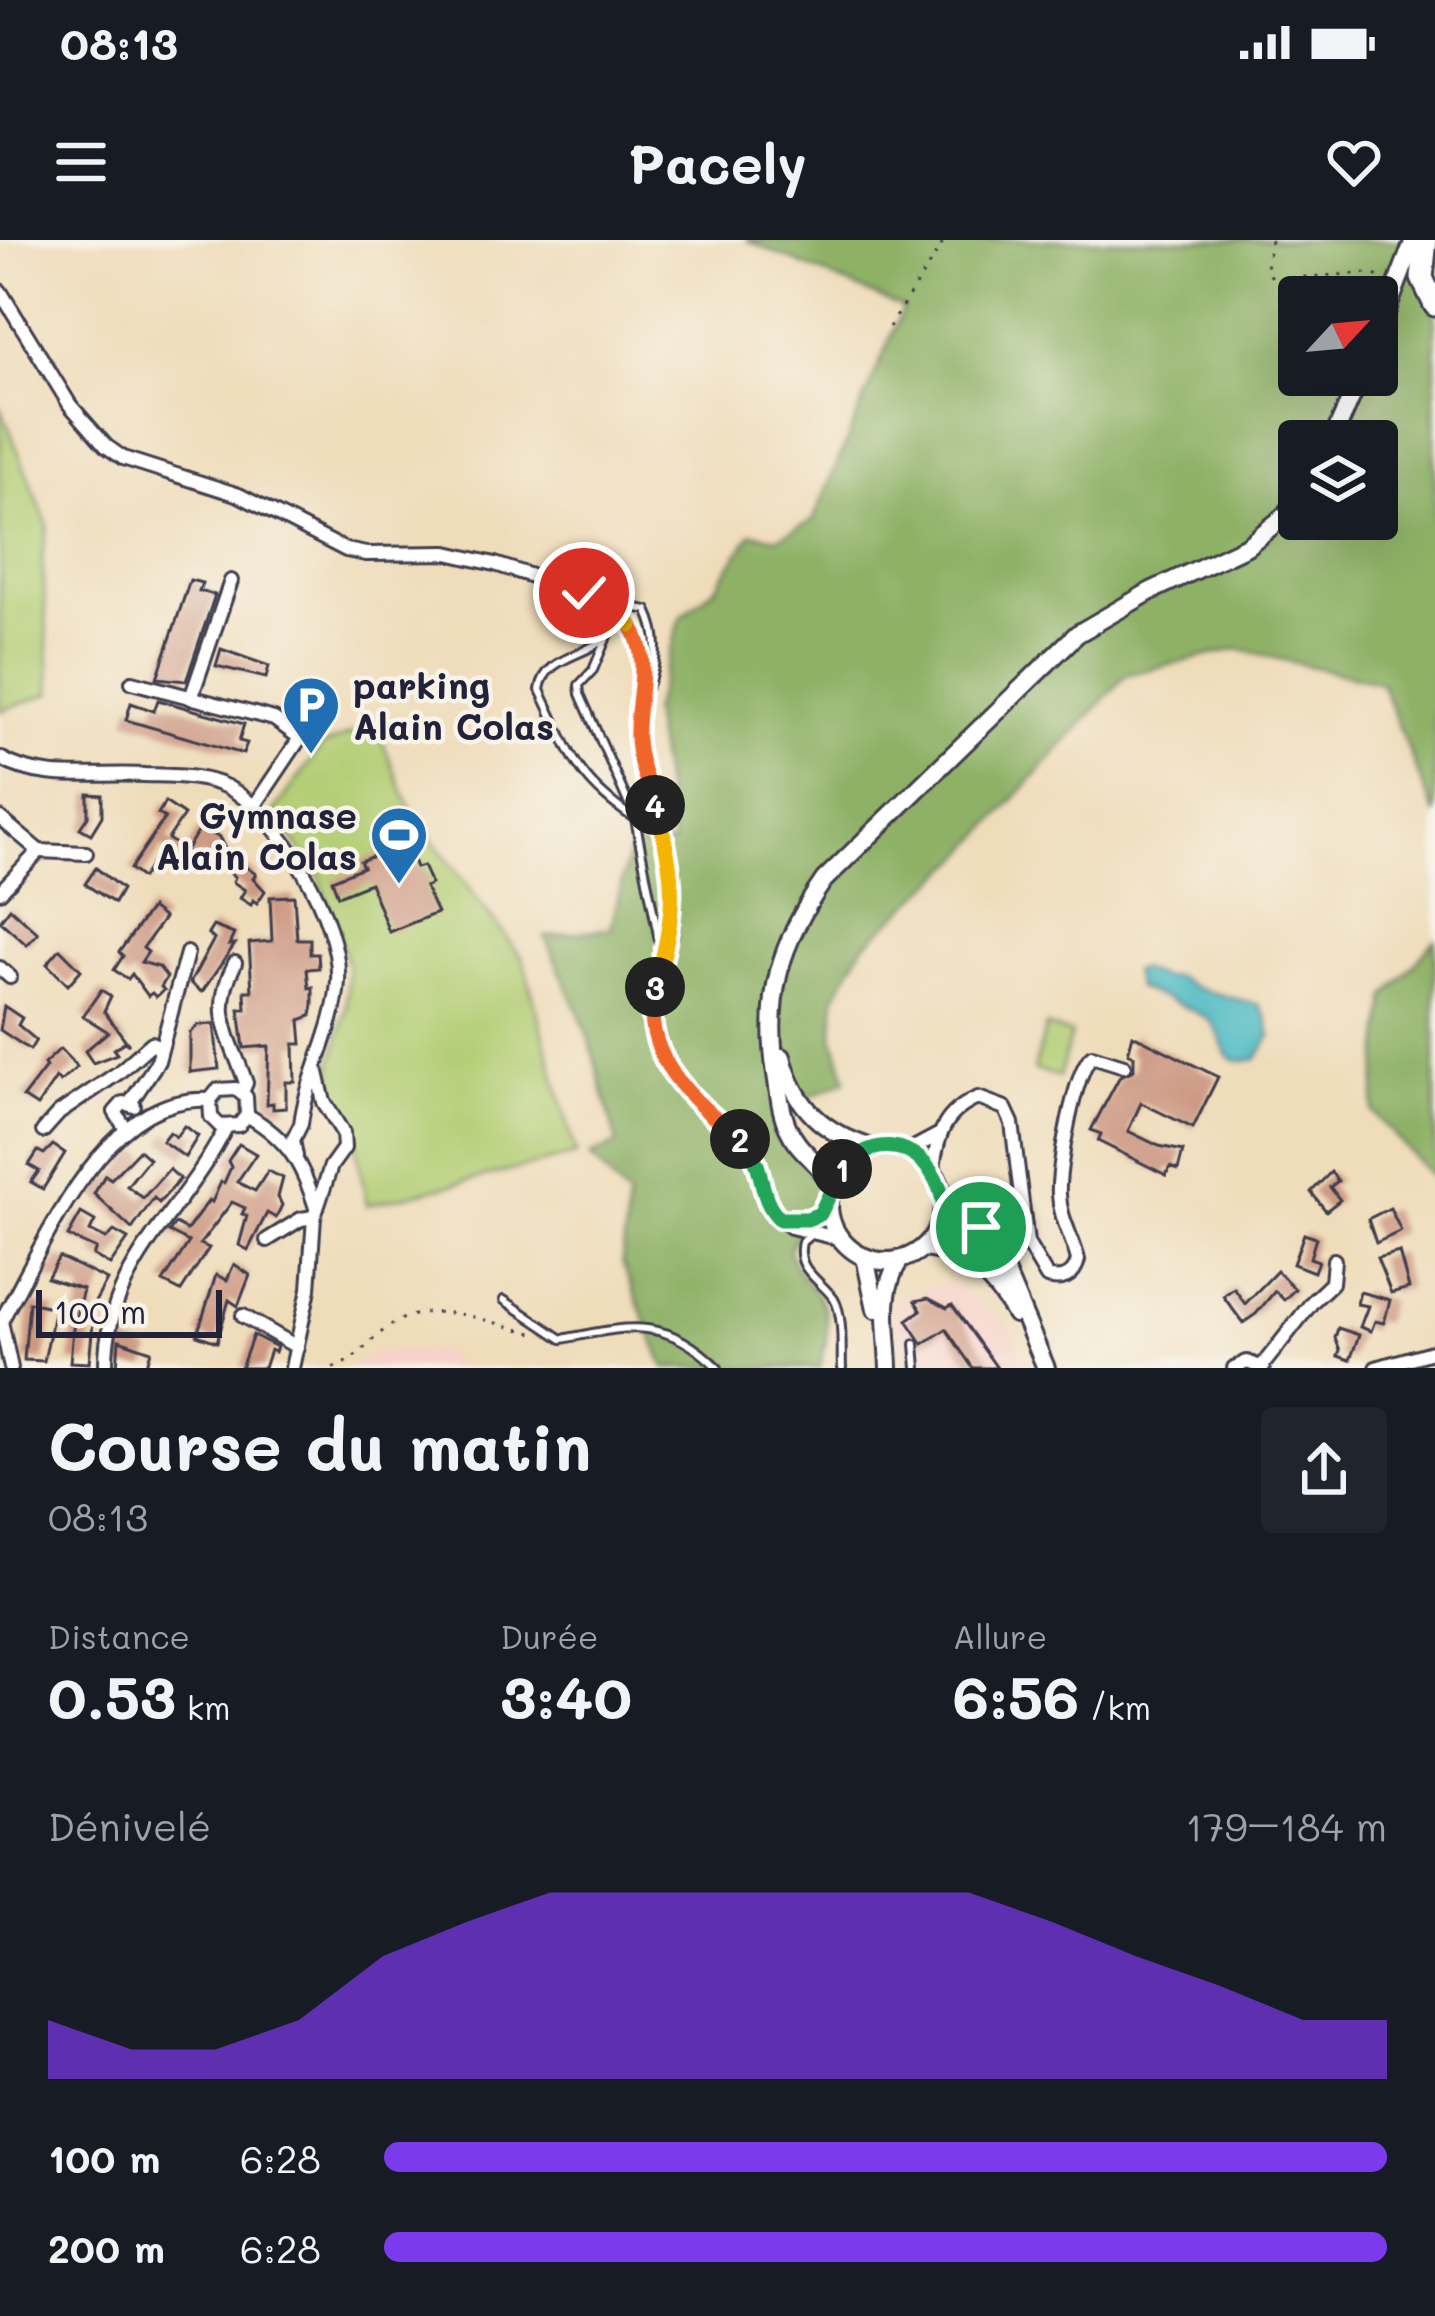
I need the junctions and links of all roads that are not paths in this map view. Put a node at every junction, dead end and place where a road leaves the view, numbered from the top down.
1 (1414, 240) edge
2 (1426, 240) edge
3 (1398, 280) edge
4 (0, 291) edge
5 (1435, 305) edge
6 (1278, 521) edge
7 (231, 581) dead end
8 (622, 616) junction
9 (608, 636) junction
10 (132, 682) dead end
11 (191, 698) junction
12 (638, 708) junction
13 (2, 763) edge
14 (253, 808) junction
15 (0, 818) edge
16 (635, 819) junction
17 (39, 850) junction
18 (86, 853) dead end
19 (0, 892) edge
20 (187, 953) dead end
21 (663, 962) junction
22 (236, 963) dead end
23 (772, 1008) junction
24 (160, 1049) junction
25 (1124, 1066) dead end
26 (316, 1067) junction
27 (242, 1092) junction
28 (210, 1100) junction
29 (130, 1103) junction
30 (248, 1115) junction
31 (142, 1117) junction
32 (333, 1121) junction
33 (266, 1126) junction
34 (226, 1127) junction
35 (298, 1128) junction
36 (126, 1129) junction
37 (43, 1131) dead end
38 (939, 1134) junction
39 (873, 1148) junction
40 (908, 1151) junction
41 (298, 1159) junction
42 (331, 1166) junction
43 (932, 1170) junction
44 (831, 1194) junction
45 (944, 1207) junction
46 (315, 1213) junction
47 (780, 1219) junction
48 (812, 1234) junction
49 (842, 1239) junction
50 (267, 1240) dead end
51 (923, 1248) junction
52 (865, 1257) junction
53 (901, 1260) junction
54 (1334, 1260) dead end
55 (504, 1300) dead end
56 (243, 1316) dead end
57 (1, 1322) edge
58 (915, 1344) dead end
59 (297, 1347) junction
60 (1038, 1350) junction
61 (1435, 1351) edge
62 (888, 1366) edge
63 (1262, 1367) edge
64 (11, 1368) edge
65 (106, 1368) edge
66 (292, 1368) edge
67 (718, 1368) edge
68 (842, 1368) edge
69 (917, 1368) edge
70 (1046, 1368) edge
71 (1234, 1368) edge
72 (1376, 1368) edge

1 - 3 main road
2 - 5 highway
4 - 8 street
6 - 23 main road
7 - 11 street
8 - 9 lane
8 - 12 street
8 - 12 lane
9 - 16 lane
9 - 16 lane
10 - 11 street
11 - 14 street
12 - 21 street
13 - 14 street
14 - 26 street
15 - 17 street
16 - 21 lane
17 - 18 street
17 - 19 street
20 - 24 street
21 - 47 street
22 - 27 street
23 - 39 main road
23 - 44 main road
24 - 29 street
24 - 37 street
25 - 38 street
26 - 32 street
26 - 35 street
27 - 28 street
27 - 30 street
28 - 31 street
28 - 34 street
29 - 31 street
29 - 36 street
30 - 33 street
30 - 34 street
31 - 36 street
32 - 35 street
32 - 42 street
33 - 35 street
33 - 41 street
34 - 65 street
35 - 41 street
36 - 57 street
38 - 40 street
38 - 43 street
39 - 40 main road
39 - 44 main road
40 - 43 main road
41 - 42 street
41 - 46 street
42 - 46 street
43 - 45 main road
44 - 47 street
44 - 49 main road
45 - 51 main road
45 - 60 main road
46 - 50 street
46 - 59 street
47 - 48 street
48 - 49 street
48 - 68 lane
49 - 52 main road
51 - 53 main road
51 - 60 main road
52 - 53 main road
52 - 62 main road
53 - 62 main road
54 - 63 street
55 - 67 lane
56 - 59 street
57 - 64 street
58 - 69 lane
59 - 66 street
60 - 70 main road
61 - 72 street
63 - 71 street

